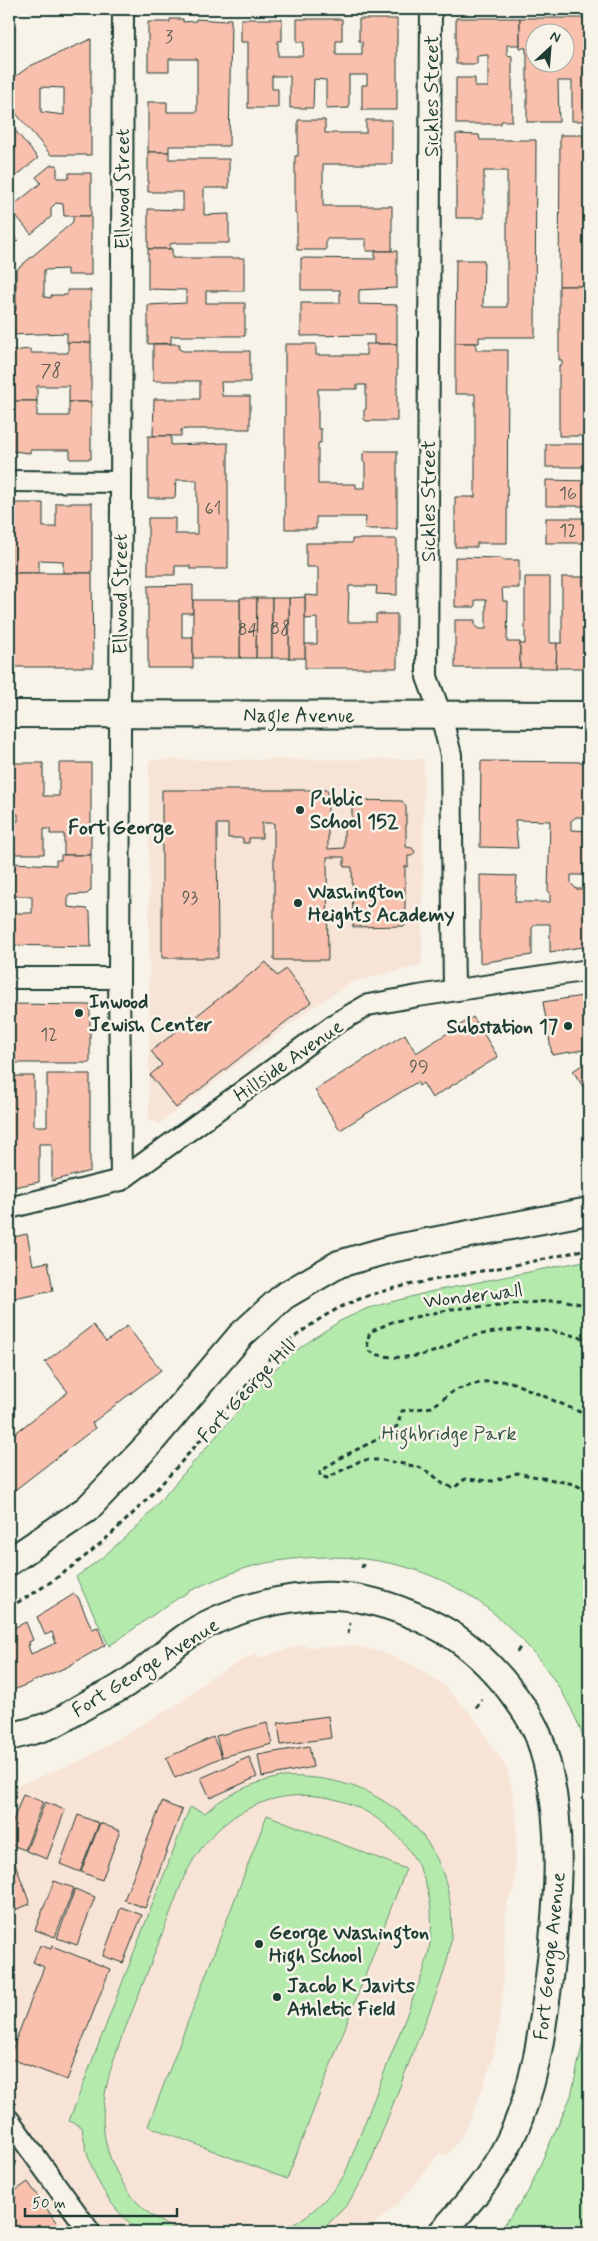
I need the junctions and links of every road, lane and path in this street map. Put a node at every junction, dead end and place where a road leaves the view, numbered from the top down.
1 (123, 9) edge
2 (431, 9) edge
3 (9, 481) edge
4 (120, 482) junction
5 (9, 714) edge
6 (120, 715) junction
7 (441, 715) junction
8 (589, 715) edge
9 (589, 970) edge
10 (9, 978) edge
11 (119, 978) junction
12 (454, 990) junction
13 (121, 1180) junction
14 (9, 1208) edge
15 (589, 1211) edge
16 (589, 1248) edge
17 (589, 1306) edge
18 (589, 1340) edge
19 (589, 1416) edge
20 (589, 1492) edge
21 (9, 1562) edge
22 (9, 1607) edge
23 (350, 1623) dead end
24 (348, 1634) dead end
25 (521, 1646) dead end
26 (517, 1652) dead end
27 (482, 1700) dead end
28 (476, 1708) dead end
29 (9, 1737) edge
30 (9, 2120) edge
31 (90, 2232) edge
32 (442, 2232) edge

1 - 4 street, Ellwood Street
2 - 7 street, Sickles Street
3 - 4 street
4 - 6 street, Ellwood Street
5 - 6 main road, Nagle Avenue
6 - 7 main road, Nagle Avenue
6 - 11 street, Ellwood Street
7 - 8 main road, Nagle Avenue
7 - 12 street, Sickles Street
9 - 12 street, Hillside Avenue
10 - 11 street
11 - 13 street, Ellwood Street
12 - 13 street, Hillside Avenue
13 - 14 street, Hillside Avenue
15 - 21 main road, Fort George Hill
16 - 22 path, Fort George Hill
17 - 18 path, Wonderwall
19 - 20 path
23 - 24 path
25 - 26 path
27 - 28 path
29 - 32 main road, Fort George Avenue
30 - 31 street

